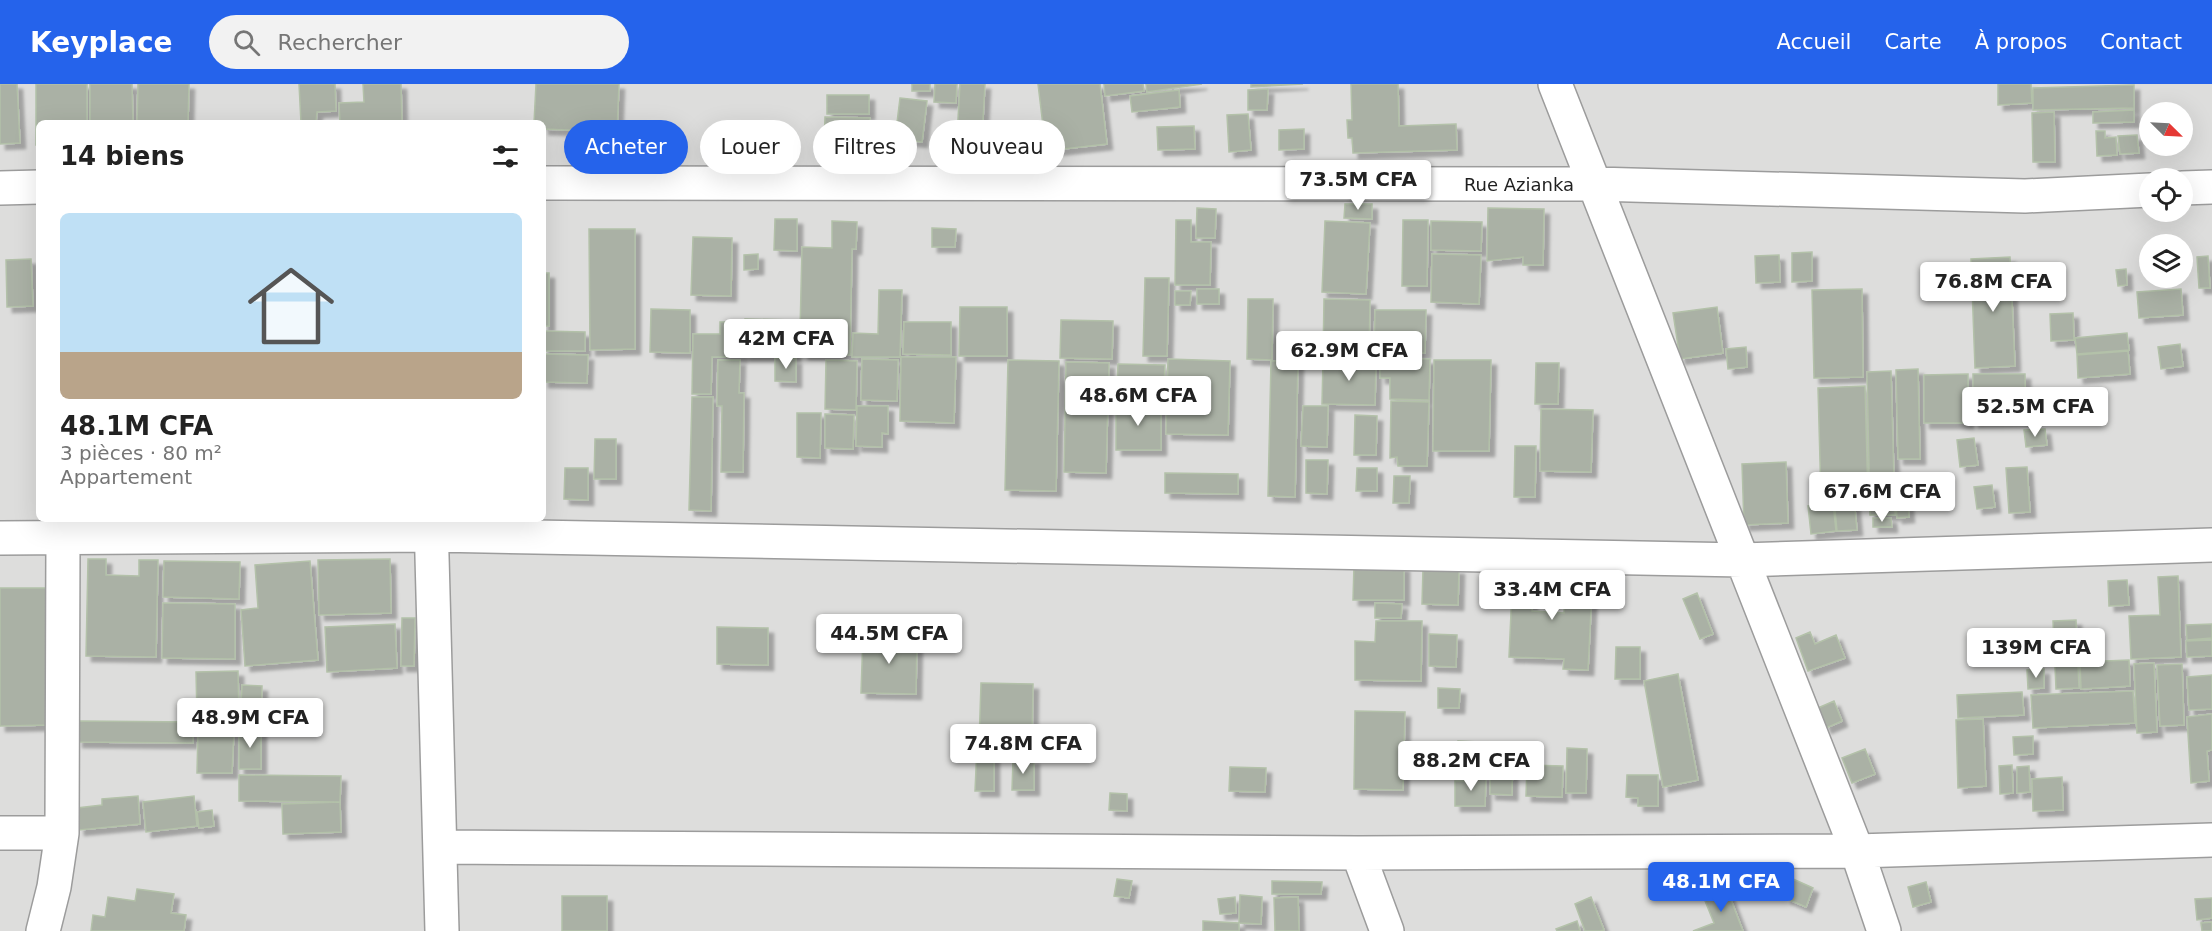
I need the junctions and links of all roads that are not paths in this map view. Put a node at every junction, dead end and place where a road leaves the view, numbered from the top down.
1 (1555, 84) edge
2 (546, 183) edge
3 (1596, 184) junction
4 (2212, 187) edge
5 (0, 188) edge
6 (36, 188) edge
7 (2193, 188) edge
8 (2139, 191) edge
9 (431, 527) edge
10 (0, 538) edge
11 (63, 539) junction
12 (2212, 545) edge
13 (1742, 560) junction
14 (0, 833) edge
15 (62, 833) junction
16 (2212, 840) edge
17 (440, 847) junction
18 (1857, 851) junction
19 (1358, 853) junction
20 (43, 931) edge
21 (442, 931) edge
22 (1387, 931) edge
23 (1884, 931) edge

1 - 3 street
2 - 3 street, Rue Azianka
3 - 8 street, Rue Azianka
3 - 13 street
4 - 7 street
5 - 6 street
9 - 11 street
9 - 13 street
9 - 17 street
10 - 11 street
11 - 15 street
12 - 13 street
13 - 18 street
14 - 15 street
15 - 20 street
16 - 18 street
17 - 19 street
17 - 21 street
18 - 19 street
18 - 23 street
19 - 22 street

